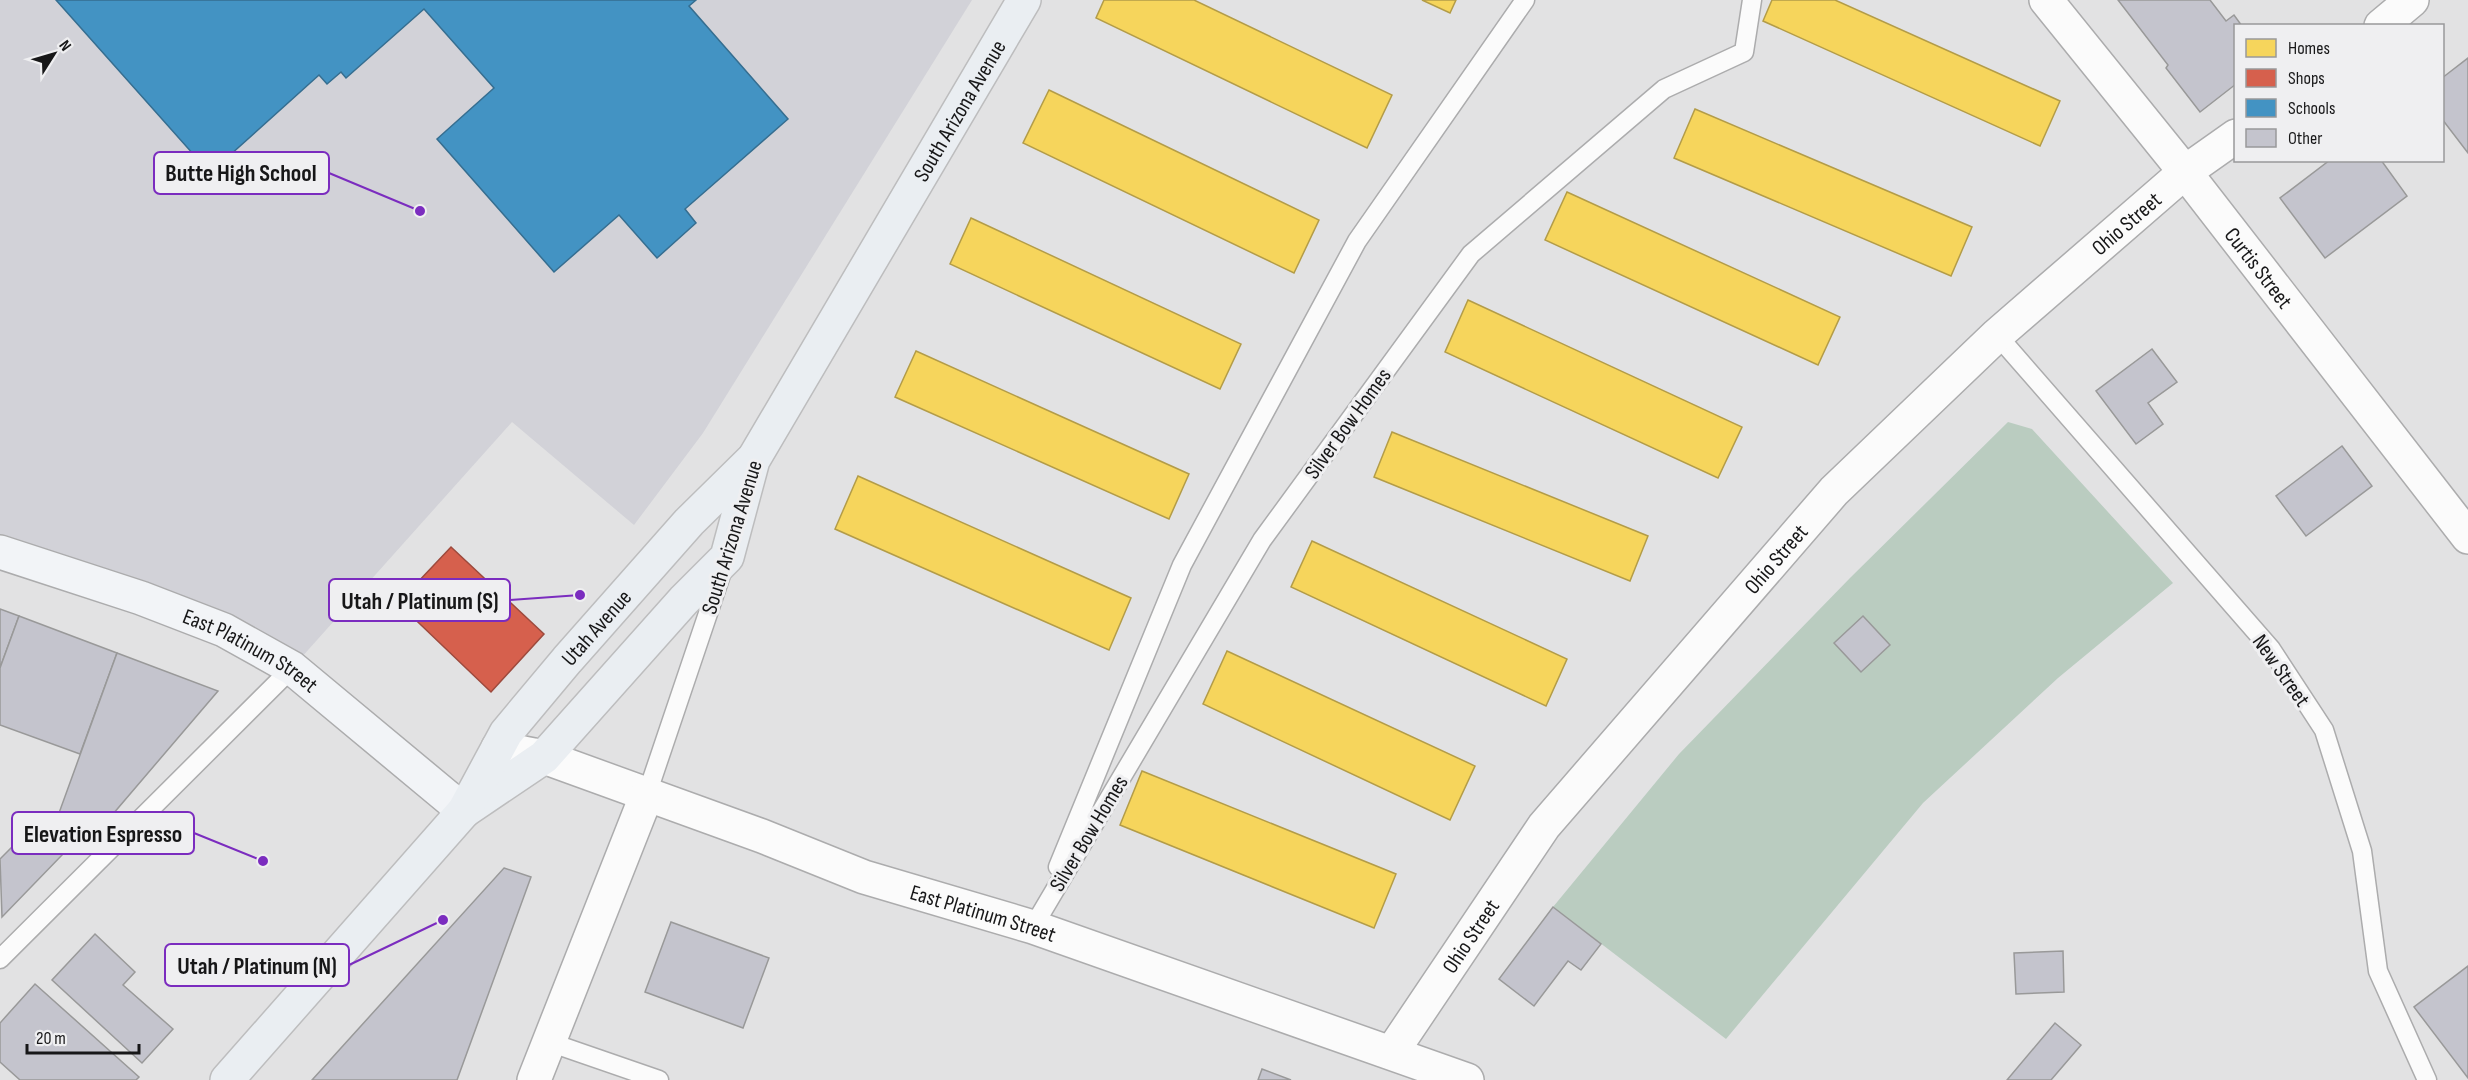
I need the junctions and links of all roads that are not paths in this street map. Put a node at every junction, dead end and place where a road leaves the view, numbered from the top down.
1 (1024, 0) edge
2 (1525, 0) edge
3 (1752, 0) edge
4 (2046, 0) edge
5 (2412, 0) edge
6 (2383, 24) edge
7 (2234, 137) edge
8 (2185, 172) junction
9 (1997, 335) junction
10 (753, 460) junction
11 (2468, 537) edge
12 (0, 552) edge
13 (727, 557) junction
14 (292, 668) junction
15 (498, 748) junction
16 (544, 757) junction
17 (647, 794) junction
18 (464, 811) junction
19 (1033, 927) junction
20 (0, 959) edge
21 (549, 1042) junction
22 (1392, 1052) junction
23 (227, 1080) edge
24 (534, 1080) edge
25 (659, 1080) edge
26 (1467, 1080) edge
27 (2427, 1080) edge

1 - 10 main road, South Arizona Avenue
2 - 19 lane, Silver Bow Homes
3 - 19 lane, Silver Bow Homes
4 - 8 street, Curtis Street
5 - 6 street
7 - 8 street, Ohio Street
8 - 9 street, Ohio Street
8 - 11 street, Curtis Street
9 - 22 street, Ohio Street
9 - 27 lane, New Street
10 - 13 main road, South Arizona Avenue
10 - 15 main road, Utah Avenue
12 - 14 street, East Platinum Street
13 - 16 main road, Utah Avenue
13 - 17 lane, South Arizona Avenue
14 - 18 street, East Platinum Street
14 - 20 lane
15 - 16 street, East Platinum Street
15 - 18 main road, Utah Avenue
16 - 17 street, East Platinum Street
16 - 18 main road, Utah Avenue
17 - 19 street, East Platinum Street
17 - 21 street, South Arizona Avenue
18 - 23 main road, Utah Avenue
19 - 22 street, East Platinum Street
21 - 24 street, South Arizona Avenue
21 - 25 lane
22 - 26 street, East Platinum Street

